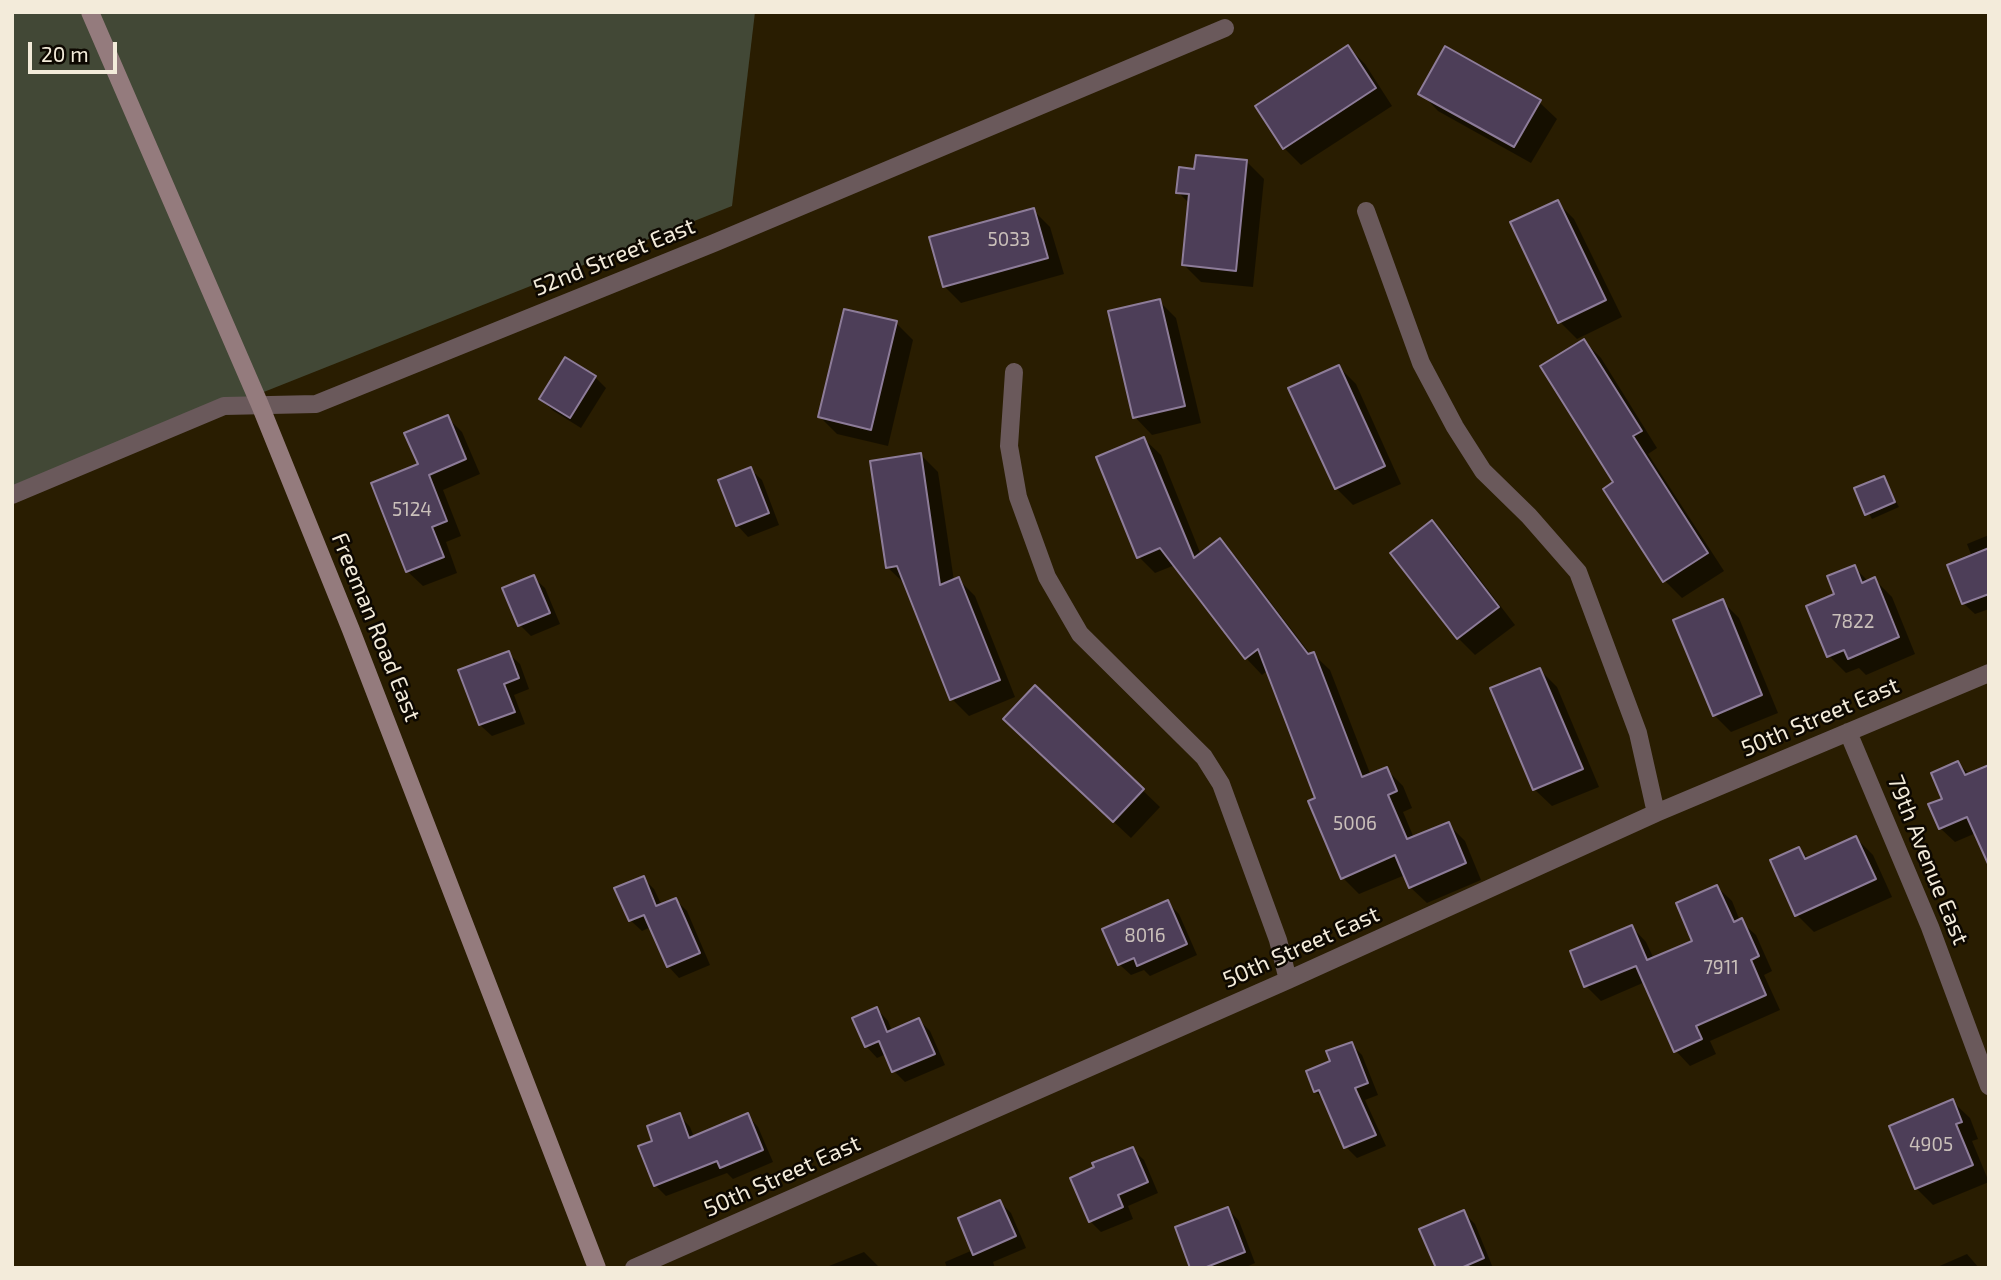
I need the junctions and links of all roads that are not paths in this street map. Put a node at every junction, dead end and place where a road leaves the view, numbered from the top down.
1 (90, 12) edge
2 (1225, 28) dead end
3 (1366, 211) dead end
4 (1014, 372) dead end
5 (260, 405) junction
6 (12, 495) edge
7 (1989, 673) edge
8 (1848, 732) junction
9 (1656, 813) junction
10 (1288, 980) junction
11 (1989, 1086) edge
12 (597, 1268) edge
13 (634, 1268) edge

1 - 5 street, Freeman Road East
2 - 5 street, 52nd Street East
3 - 9 street
4 - 10 street
5 - 6 street, 52nd Street East
5 - 12 street, Freeman Road East
7 - 8 street, 50th Street East
8 - 9 street, 50th Street East
8 - 11 street, 79th Avenue East
9 - 10 street, 50th Street East
10 - 13 street, 50th Street East

